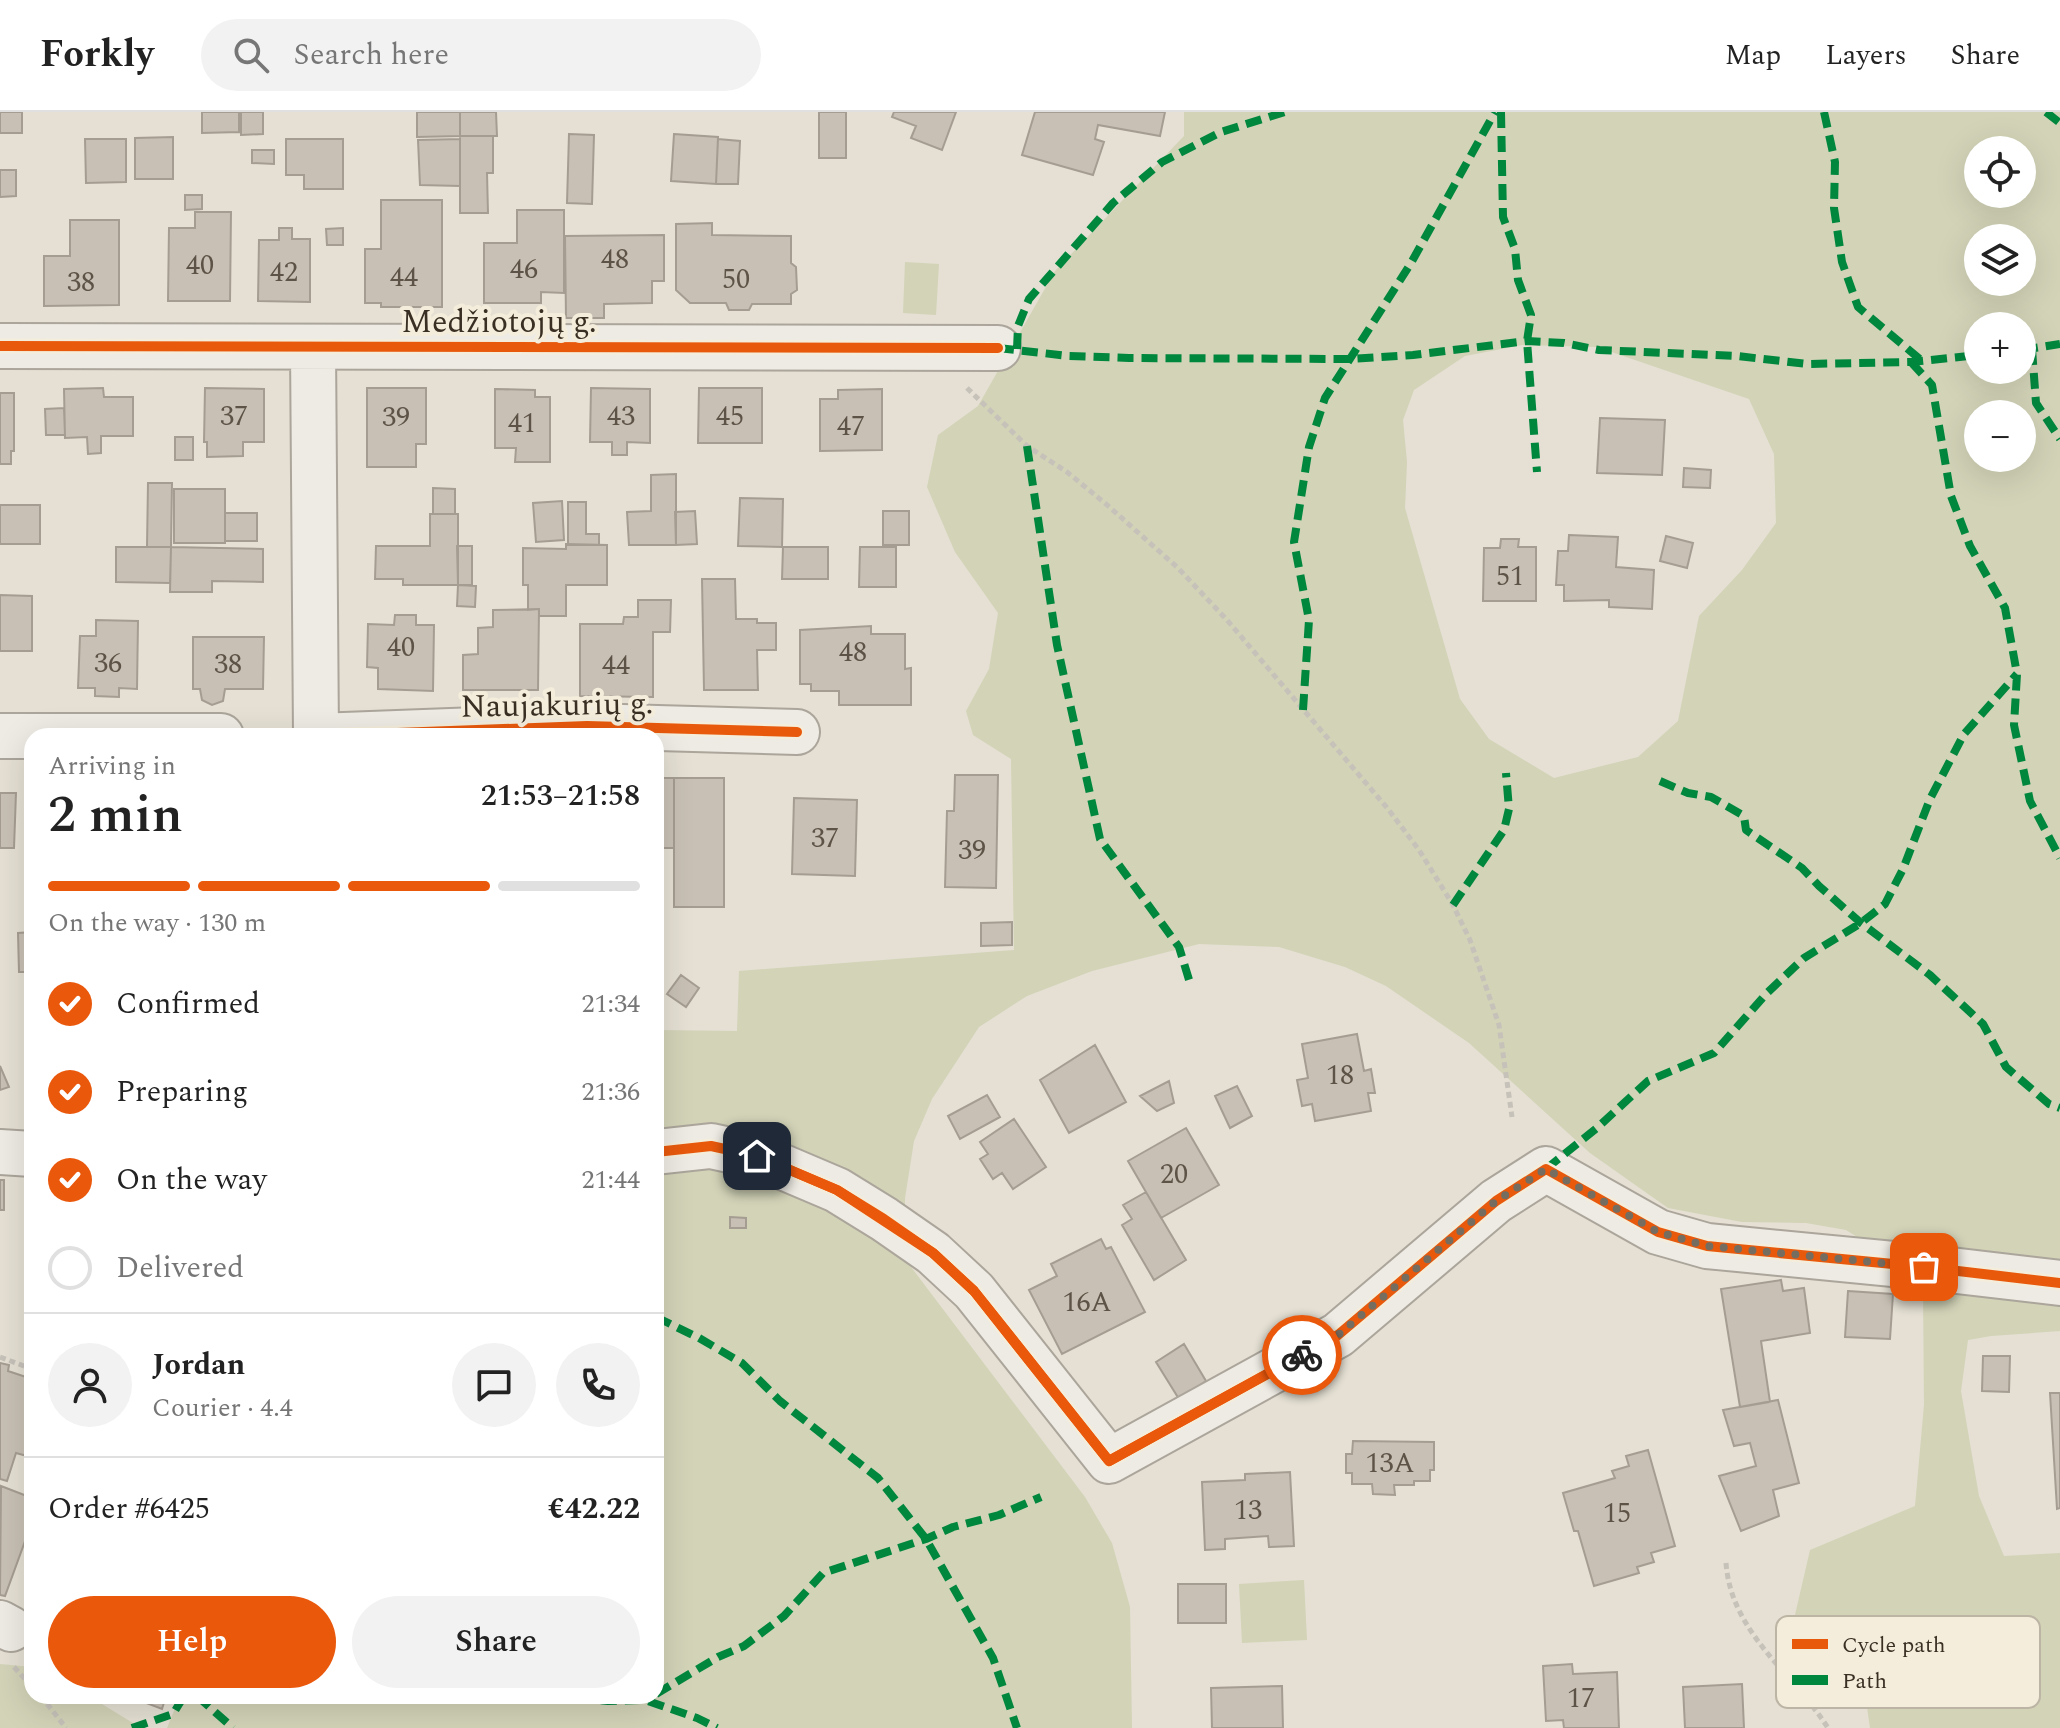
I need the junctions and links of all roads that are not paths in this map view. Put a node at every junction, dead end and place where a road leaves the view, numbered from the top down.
1 (0, 346) edge
2 (313, 348) junction
3 (998, 348) dead end
4 (316, 728) edge
5 (533, 728) edge
6 (657, 728) edge
7 (664, 728) edge
8 (797, 732) dead end
9 (0, 736) edge
10 (24, 736) edge
11 (664, 1151) edge
12 (0, 1152) edge
13 (24, 1154) edge
14 (2060, 1283) edge

1 - 2 street, Medžiotojų g.
2 - 3 street, Medžiotojų g.
2 - 4 street, Naujakurių g.
5 - 6 street, Naujakurių g.
7 - 8 street, Naujakurių g.
9 - 10 street
11 - 14 street
12 - 13 street

